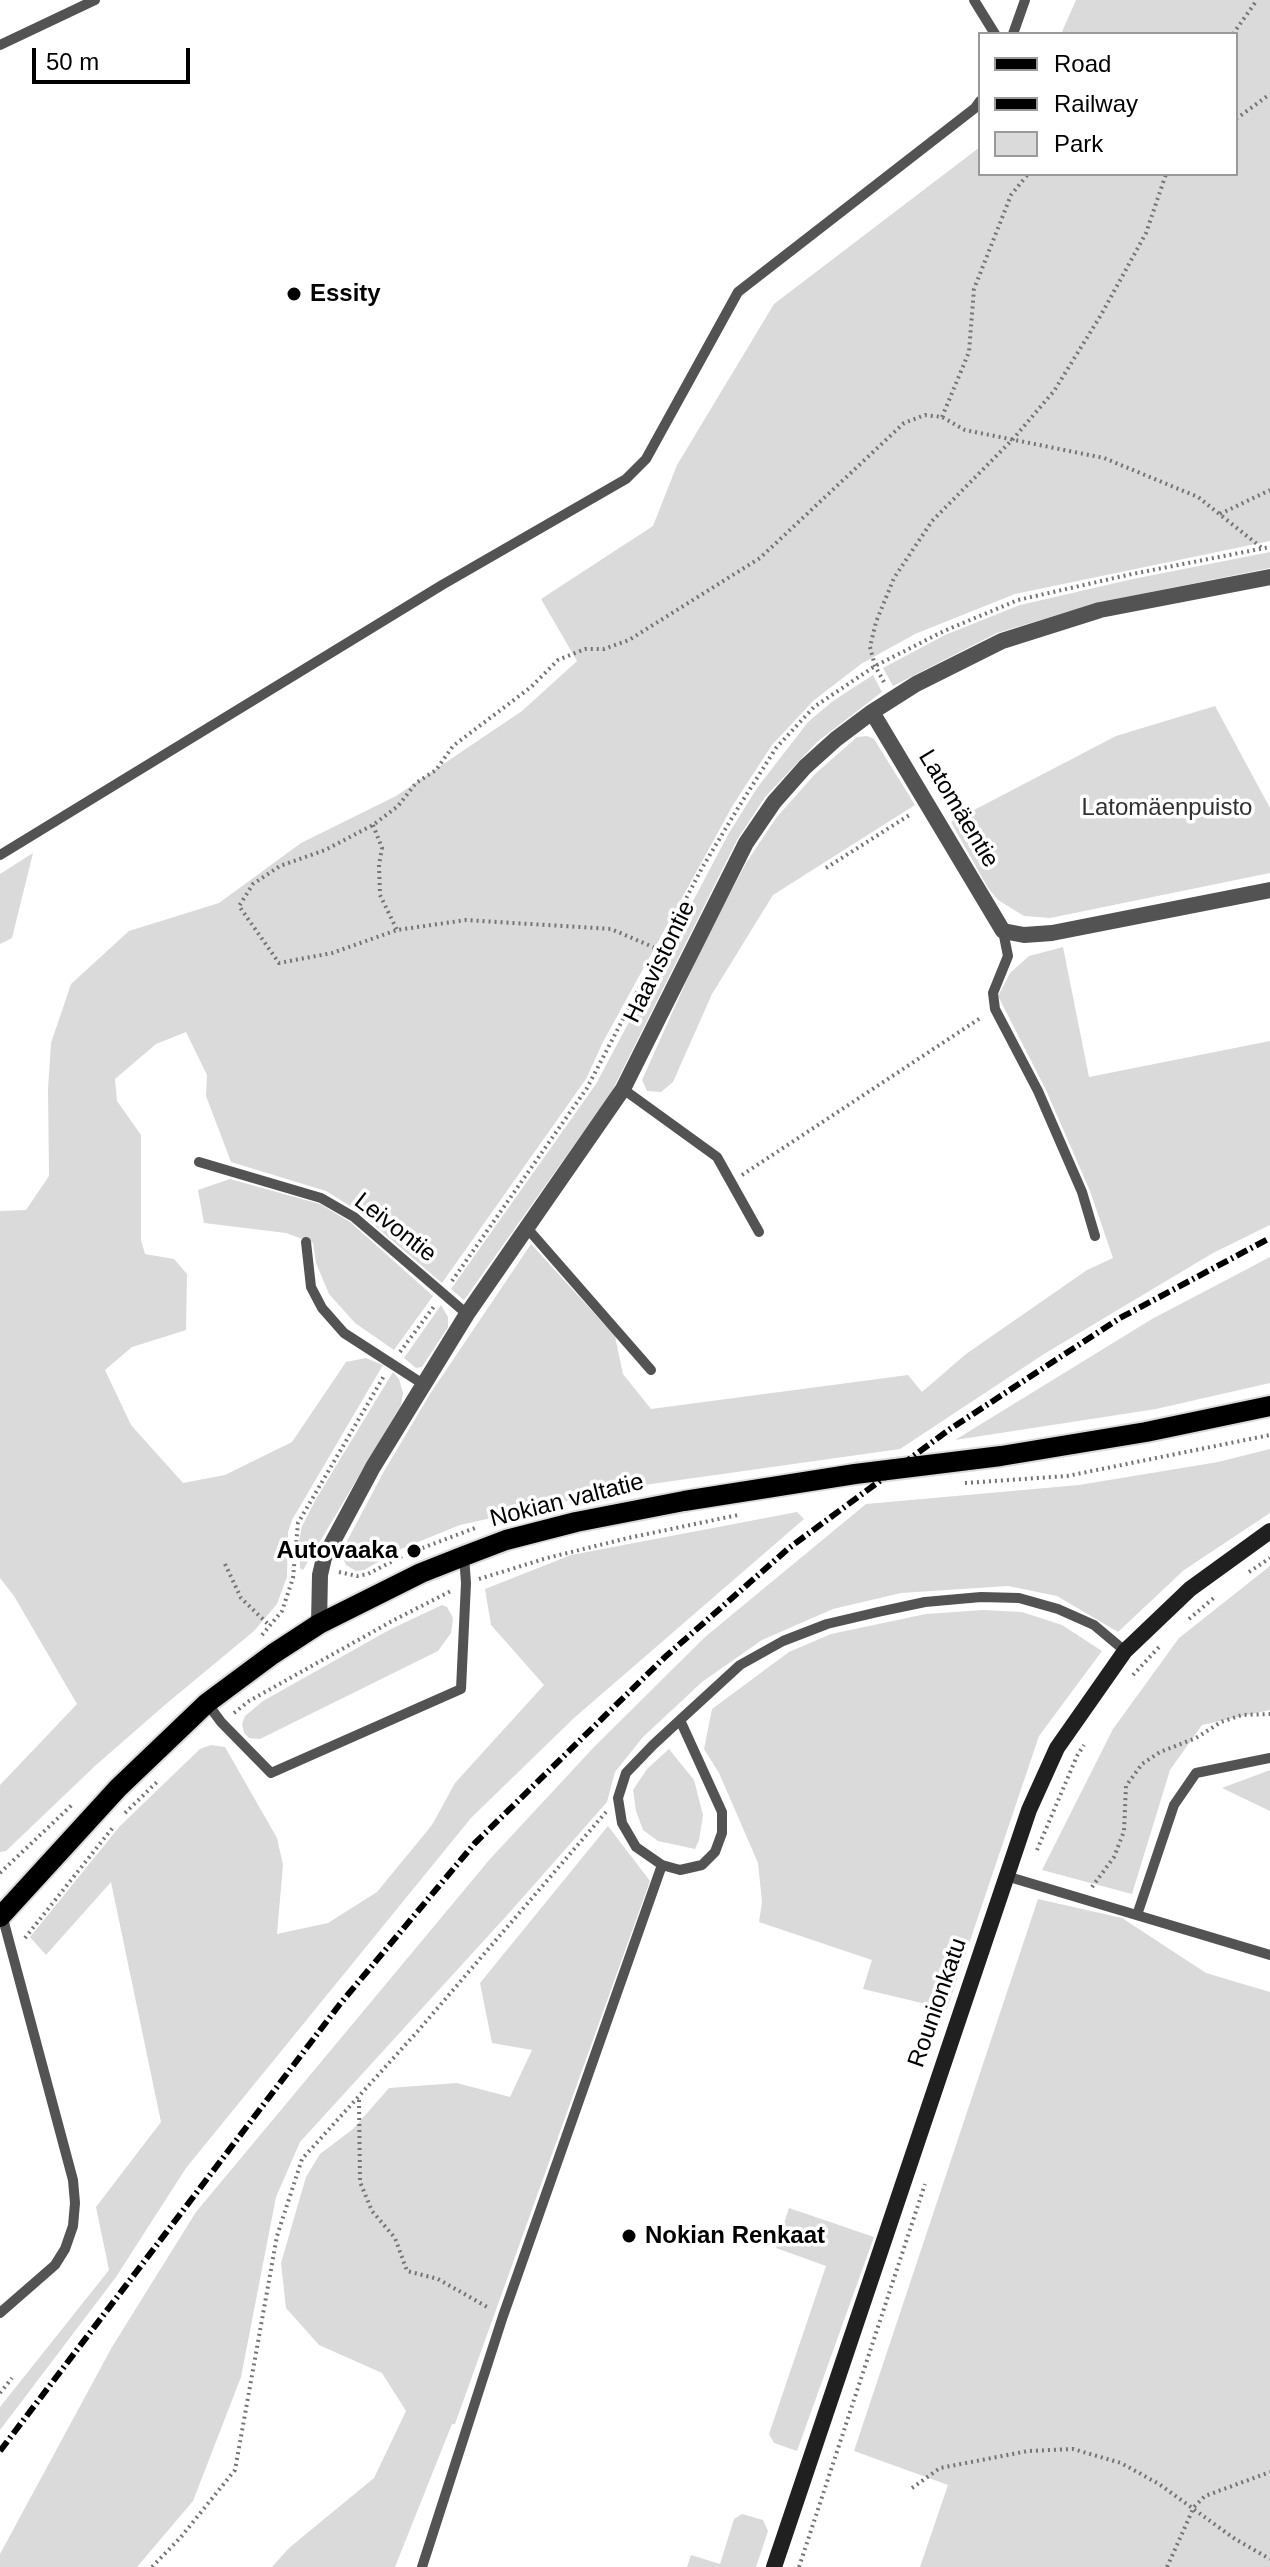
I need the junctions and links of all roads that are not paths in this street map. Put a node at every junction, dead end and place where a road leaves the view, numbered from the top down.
1 (95, 0) edge
2 (974, 0) edge
3 (1025, 0) edge
4 (994, 32) edge
5 (1014, 32) edge
6 (0, 45) edge
7 (978, 103) edge
8 (1270, 577) edge
9 (872, 712) junction
10 (0, 855) edge
11 (1270, 890) edge
12 (1003, 931) junction
13 (623, 1089) junction
14 (199, 1162) dead end
15 (527, 1228) junction
16 (759, 1232) dead end
17 (1095, 1236) dead end
18 (306, 1242) dead end
19 (467, 1314) junction
20 (651, 1370) dead end
21 (423, 1384) junction
22 (1270, 1406) edge
23 (1270, 1531) edge
24 (464, 1556) junction
25 (319, 1624) junction
26 (1125, 1651) junction
27 (207, 1703) junction
28 (680, 1720) junction
29 (1270, 1758) edge
30 (662, 1865) junction
31 (1006, 1876) junction
32 (3, 1908) edge
33 (1137, 1915) junction
34 (1270, 1955) edge
35 (0, 2313) edge
36 (422, 2567) edge
37 (774, 2567) edge

1 - 6 lane
2 - 4 lane
3 - 5 lane
7 - 10 lane
8 - 9 street, Haavistontie
9 - 12 street, Latomäentie
9 - 13 street, Haavistontie
11 - 12 street
12 - 17 lane
13 - 15 street, Haavistontie
13 - 16 lane
14 - 19 lane, Leivontie
15 - 19 street, Haavistontie
15 - 20 lane
18 - 21 lane
19 - 21 street, Haavistontie
21 - 25 street, Haavistontie
22 - 24 main road, Nokian valtatie
23 - 26 main road, Rounionkatu
24 - 25 main road, Nokian valtatie
24 - 27 lane
25 - 27 main road, Nokian valtatie
26 - 28 lane
26 - 31 main road, Rounionkatu
27 - 32 main road, Nokian valtatie
28 - 30 lane
28 - 30 lane
29 - 33 lane
30 - 36 lane
31 - 33 lane
31 - 37 main road, Rounionkatu
32 - 35 lane
33 - 34 lane

